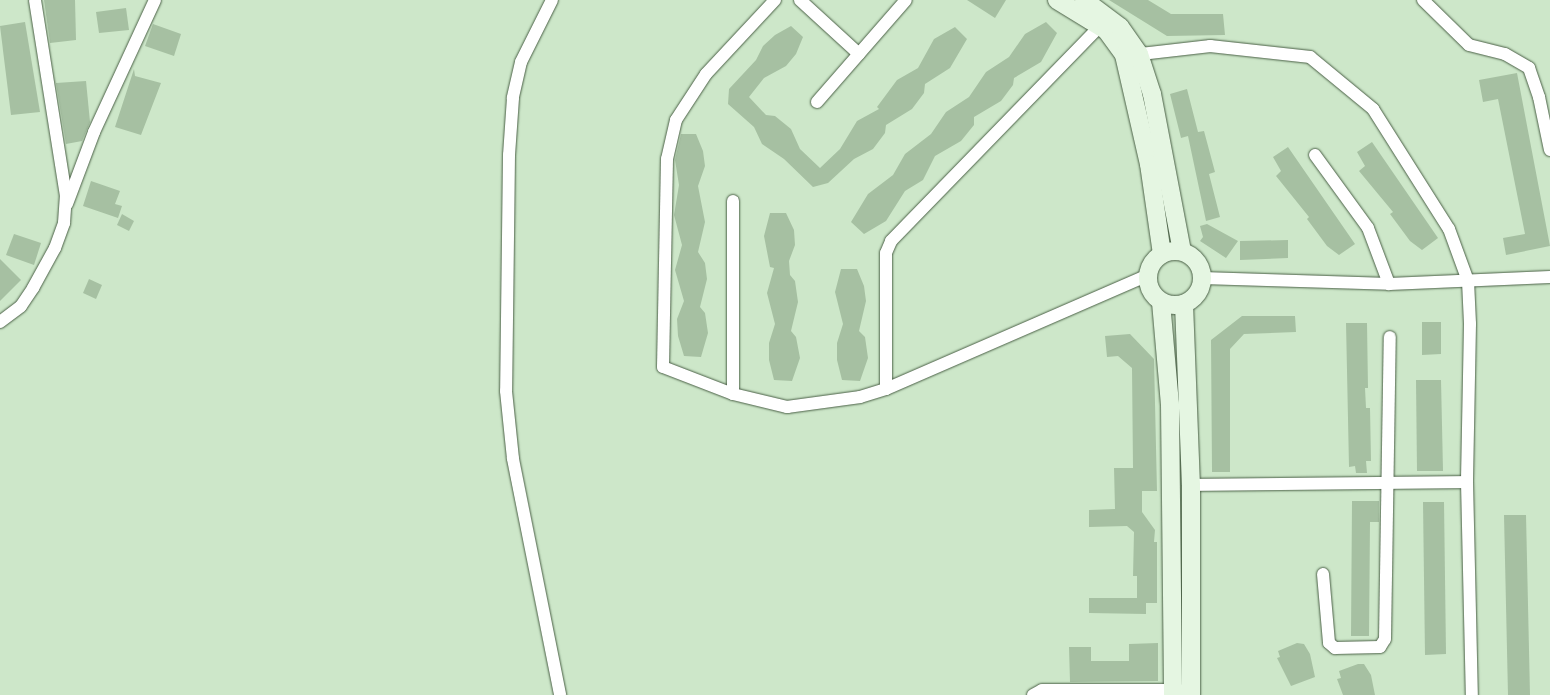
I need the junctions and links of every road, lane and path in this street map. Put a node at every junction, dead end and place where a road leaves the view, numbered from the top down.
1 (35, 0) edge
2 (155, 0) edge
3 (552, 0) edge
4 (775, 0) edge
5 (800, 0) edge
6 (906, 0) edge
7 (1057, 0) edge
8 (1084, 0) edge
9 (1423, 0) edge
10 (1104, 22) junction
11 (859, 54) junction
12 (1132, 55) junction
13 (1544, 96) edge
14 (817, 102) dead end
15 (1550, 150) edge
16 (1315, 155) dead end
17 (733, 201) dead end
18 (65, 209) junction
19 (1182, 251) junction
20 (1162, 254) junction
21 (1148, 275) junction
22 (1550, 277) edge
23 (1202, 278) junction
24 (1468, 281) junction
25 (1389, 284) junction
26 (1161, 302) junction
27 (1184, 304) junction
28 (0, 322) edge
29 (1390, 337) dead end
30 (886, 389) junction
31 (733, 394) junction
32 (1388, 482) junction
33 (1467, 482) junction
34 (1191, 485) junction
35 (1323, 574) dead end
36 (1185, 693) edge
37 (560, 695) edge
38 (1033, 695) edge
39 (1472, 695) edge

1 - 18 street
2 - 18 street
3 - 37 street
4 - 31 street
5 - 11 street
6 - 11 street
7 - 10 main road
8 - 10 main road
9 - 13 street
10 - 12 main road
10 - 30 street
11 - 14 street
12 - 19 main road
12 - 20 main road
12 - 24 street
13 - 15 street
16 - 25 street
17 - 31 street
18 - 28 street
19 - 20 main road
19 - 23 main road
20 - 21 main road
21 - 26 main road
21 - 30 street
22 - 24 street
23 - 25 street
23 - 27 main road
24 - 25 street
24 - 33 street
26 - 27 main road
26 - 36 main road
27 - 34 main road
29 - 32 street
30 - 31 street
32 - 33 street
32 - 34 street
32 - 35 street
33 - 39 street
34 - 36 main road
36 - 38 street

